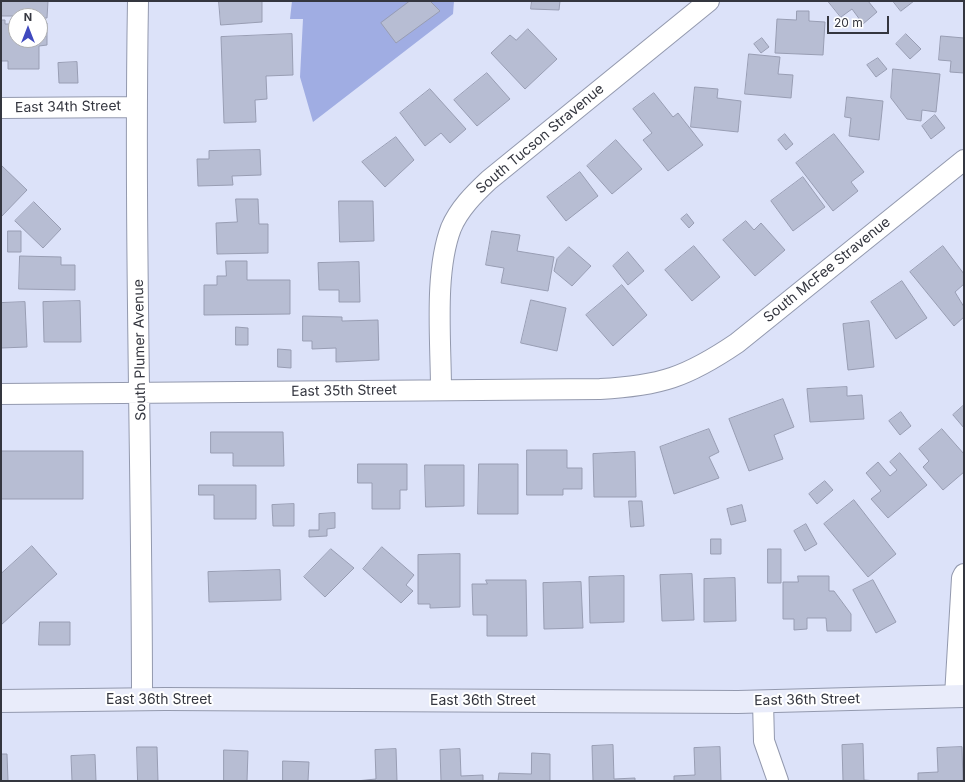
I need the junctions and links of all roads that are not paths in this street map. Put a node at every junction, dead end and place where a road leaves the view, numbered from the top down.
1 (138, 1) edge
2 (709, 1) edge
3 (136, 107) junction
4 (1, 108) edge
5 (964, 160) edge
6 (686, 373) joint
7 (441, 390) junction
8 (140, 393) junction
9 (1, 394) edge
10 (964, 574) edge
11 (960, 696) edge
12 (142, 699) junction
13 (1, 701) edge
14 (763, 701) junction
15 (778, 781) edge

1 - 3 street, South Plumer Avenue
2 - 7 street, South Tucson Stravenue
3 - 4 street, East 34th Street
3 - 8 street, South Plumer Avenue
5 - 6 street, South McFee Stravenue
6 - 7 street, East 35th Street
7 - 8 street, East 35th Street
8 - 9 street, East 35th Street
8 - 12 street, South Plumer Avenue
10 - 11 street
11 - 14 main road, East 36th Street
12 - 13 main road, East 36th Street
12 - 14 main road, East 36th Street
14 - 15 street

